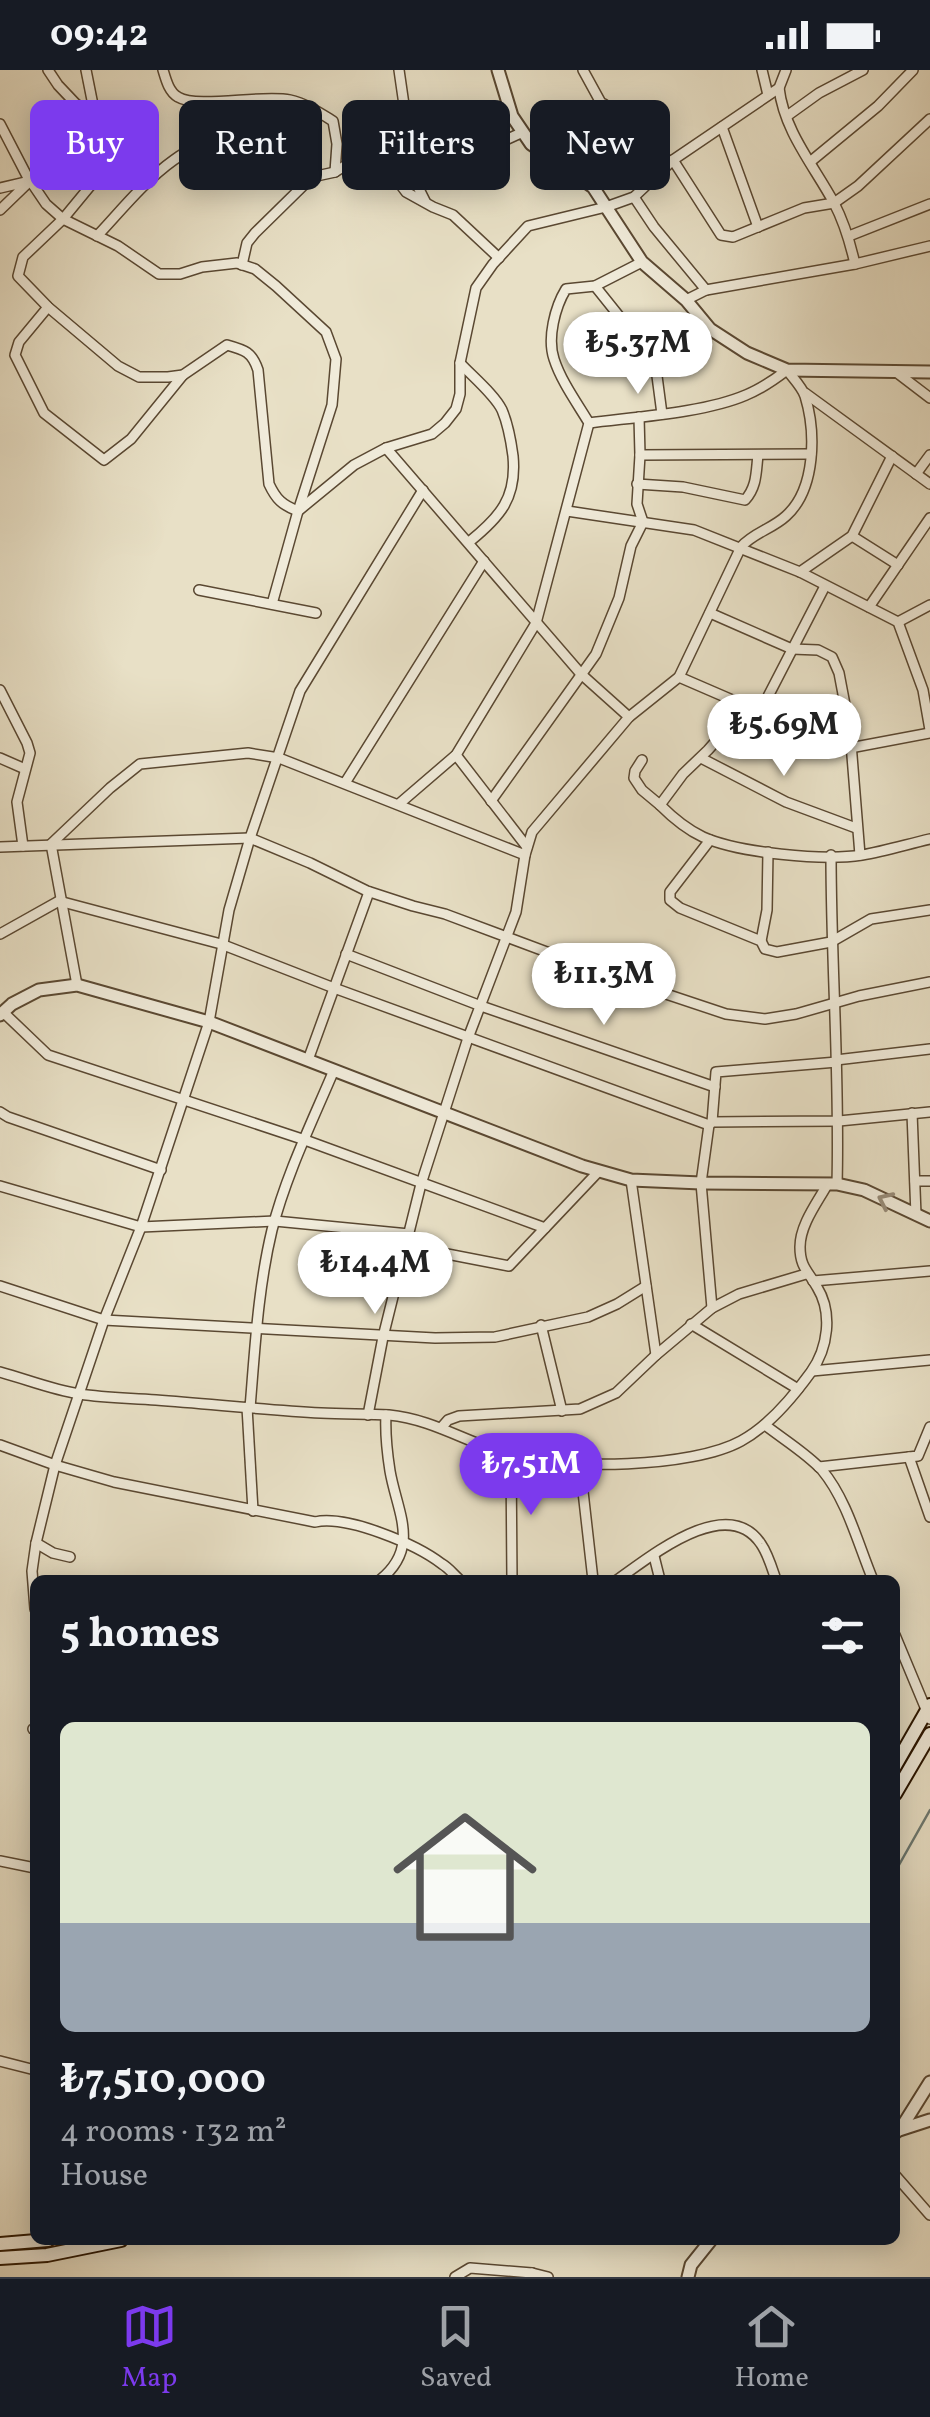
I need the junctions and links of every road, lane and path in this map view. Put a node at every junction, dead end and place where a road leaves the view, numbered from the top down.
1 (48, 70) edge
2 (86, 70) edge
3 (163, 70) edge
4 (399, 70) edge
5 (498, 70) edge
6 (583, 70) edge
7 (762, 70) edge
8 (786, 70) edge
9 (863, 70) edge
10 (912, 70) edge
11 (779, 88) junction
12 (768, 95) junction
13 (73, 100) edge
14 (92, 100) edge
15 (602, 100) edge
16 (787, 116) junction
17 (929, 121) edge
18 (0, 124) edge
19 (722, 128) junction
20 (523, 132) junction
21 (510, 138) edge
22 (530, 142) edge
23 (179, 157) edge
24 (674, 160) junction
25 (810, 162) junction
26 (670, 164) edge
27 (335, 172) junction
28 (322, 175) edge
29 (30, 181) junction
30 (0, 188) edge
31 (36, 190) edge
32 (87, 190) edge
33 (298, 190) edge
34 (595, 190) edge
35 (641, 190) edge
36 (634, 197) junction
37 (426, 203) junction
38 (834, 203) junction
39 (930, 204) edge
40 (606, 207) junction
41 (0, 210) edge
42 (63, 219) junction
43 (758, 227) junction
44 (96, 236) junction
45 (848, 236) junction
46 (930, 246) edge
47 (499, 258) junction
48 (642, 262) junction
49 (854, 264) junction
50 (242, 265) junction
51 (595, 286) junction
52 (706, 290) junction
53 (686, 300) junction
54 (48, 308) junction
55 (460, 363) junction
56 (787, 370) junction
57 (896, 372) junction
58 (930, 372) edge
59 (183, 374) junction
60 (805, 393) junction
61 (930, 398) edge
62 (662, 414) junction
63 (639, 417) junction
64 (589, 423) junction
65 (386, 448) junction
66 (758, 454) junction
67 (811, 454) junction
68 (640, 455) junction
69 (930, 455) edge
70 (892, 456) junction
71 (916, 474) junction
72 (637, 484) junction
73 (930, 484) edge
74 (423, 490) junction
75 (298, 511) junction
76 (567, 512) junction
77 (930, 518) edge
78 (643, 522) junction
79 (852, 536) junction
80 (469, 542) junction
81 (740, 547) junction
82 (484, 561) junction
83 (898, 565) junction
84 (800, 572) junction
85 (825, 586) junction
86 (199, 590) dead end
87 (272, 604) junction
88 (930, 605) edge
89 (869, 607) junction
90 (710, 612) junction
91 (316, 613) dead end
92 (898, 622) junction
93 (536, 623) junction
94 (792, 650) junction
95 (581, 674) junction
96 (678, 677) junction
97 (0, 690) edge
98 (746, 707) junction
99 (760, 712) junction
100 (629, 717) junction
101 (930, 731) edge
102 (850, 748) junction
103 (456, 755) junction
104 (0, 758) edge
105 (278, 758) junction
106 (700, 758) junction
107 (642, 760) dead end
108 (25, 770) junction
109 (345, 783) junction
110 (492, 801) junction
111 (398, 804) junction
112 (660, 805) junction
113 (856, 828) junction
114 (250, 838) junction
115 (930, 839) edge
116 (710, 840) junction
117 (50, 844) junction
118 (23, 846) junction
119 (0, 847) edge
120 (526, 851) junction
121 (768, 852) junction
122 (831, 855) junction
123 (860, 855) junction
124 (369, 892) junction
125 (60, 901) junction
126 (930, 910) edge
127 (0, 934) edge
128 (507, 938) junction
129 (761, 942) junction
130 (831, 942) junction
131 (222, 944) junction
132 (346, 954) junction
133 (930, 982) edge
134 (77, 984) junction
135 (334, 988) junction
136 (836, 1002) junction
137 (481, 1006) junction
138 (2, 1014) edge
139 (209, 1022) junction
140 (468, 1038) junction
141 (930, 1049) edge
142 (308, 1060) junction
143 (836, 1061) junction
144 (334, 1070) junction
145 (715, 1087) junction
146 (182, 1099) junction
147 (0, 1112) edge
148 (930, 1112) edge
149 (444, 1113) junction
150 (912, 1113) junction
151 (839, 1122) junction
152 (710, 1124) junction
153 (305, 1140) junction
154 (161, 1170) junction
155 (599, 1171) junction
156 (631, 1180) junction
157 (915, 1181) junction
158 (930, 1181) edge
159 (701, 1183) junction
160 (421, 1184) junction
161 (832, 1184) junction
162 (0, 1186) edge
163 (916, 1215) junction
164 (275, 1221) junction
165 (930, 1221) edge
166 (141, 1227) junction
167 (545, 1228) junction
168 (409, 1234) junction
169 (406, 1246) junction
170 (930, 1271) edge
171 (810, 1277) junction
172 (0, 1286) edge
173 (646, 1286) junction
174 (712, 1308) junction
175 (104, 1320) junction
176 (691, 1324) junction
177 (541, 1325) junction
178 (256, 1329) junction
179 (384, 1337) junction
180 (656, 1355) junction
181 (930, 1360) edge
182 (812, 1371) junction
183 (0, 1372) edge
184 (798, 1388) junction
185 (78, 1394) junction
186 (249, 1408) junction
187 (562, 1410) junction
188 (368, 1415) junction
189 (386, 1415) junction
190 (765, 1424) junction
191 (930, 1427) edge
192 (441, 1428) junction
193 (0, 1445) edge
194 (511, 1456) junction
195 (909, 1458) junction
196 (55, 1465) junction
197 (580, 1465) junction
198 (820, 1468) junction
199 (253, 1511) junction
200 (930, 1518) edge
201 (36, 1542) junction
202 (403, 1542) junction
203 (654, 1556) junction
204 (70, 1557) dead end
205 (32, 1575) edge
206 (387, 1575) edge
207 (454, 1575) edge
208 (512, 1575) edge
209 (591, 1575) edge
210 (625, 1575) edge
211 (659, 1575) edge
212 (774, 1575) edge
213 (871, 1575) edge
214 (900, 1646) edge
215 (929, 1712) edge
216 (930, 1734) edge
217 (919, 1752) edge
218 (900, 1785) edge
219 (0, 1861) edge
220 (30, 1867) edge
221 (0, 2061) edge
222 (30, 2069) edge
223 (930, 2082) edge
224 (930, 2120) edge
225 (900, 2129) edge
226 (900, 2131) edge
227 (900, 2181) edge
228 (930, 2215) edge
229 (30, 2242) edge
230 (0, 2244) edge
231 (96, 2245) edge
232 (707, 2245) edge
233 (0, 2258) edge
234 (531, 2275) edge
235 (455, 2277) edge
236 (548, 2277) edge
237 (688, 2277) edge

1 - 13 street
2 - 14 street
3 - 27 street
4 - 37 street
5 - 20 street
6 - 15 street
7 - 12 street
8 - 11 street
9 - 16 street
10 - 25 street
11 - 12 street
11 - 16 street
12 - 19 street
16 - 25 street
17 - 38 street
18 - 29 street
19 - 24 street
19 - 43 street
20 - 21 street
20 - 22 street
23 - 44 street
24 - 26 street
24 - 43 street
25 - 38 street
27 - 28 street
27 - 37 street
29 - 30 street
29 - 41 street
31 - 42 street
32 - 42 street
33 - 50 street
34 - 40 street
35 - 36 street
36 - 40 street
36 - 52 street
37 - 47 street
38 - 43 street
38 - 45 street
39 - 45 street
40 - 47 street
40 - 48 street
42 - 44 street
42 - 54 street
44 - 50 street
45 - 49 street
46 - 49 street
47 - 55 street
48 - 51 street
48 - 53 street
49 - 52 street
50 - 75 street
51 - 62 street
51 - 64 street
52 - 53 street
53 - 56 street
54 - 59 street
54 - 59 street
55 - 65 street
55 - 80 street
56 - 57 street
56 - 60 street
56 - 62 street
57 - 58 street
57 - 61 street
59 - 75 street
60 - 67 street
60 - 70 street
62 - 63 street
63 - 64 street
63 - 68 street
64 - 76 street
65 - 74 street
65 - 75 street
66 - 67 street
66 - 68 street
66 - 72 street
67 - 81 street
68 - 72 street
69 - 71 street
70 - 71 street
70 - 79 street
71 - 73 street
72 - 78 street
74 - 80 street
74 - 105 street
75 - 87 street
76 - 78 street
76 - 93 street
77 - 83 street
78 - 81 street
78 - 95 street
79 - 83 street
79 - 84 street
80 - 82 street
81 - 84 street
81 - 90 street
82 - 93 street
82 - 109 street
83 - 89 street
84 - 85 street
85 - 89 street
85 - 94 street
86 - 87 street
87 - 91 street
88 - 92 street
89 - 92 street
90 - 94 street
90 - 96 street
92 - 101 street
93 - 95 street
93 - 103 street
94 - 99 street
94 - 102 street
95 - 100 street
95 - 110 street
96 - 98 street
96 - 100 street
97 - 108 street
98 - 99 street
98 - 106 street
99 - 102 street
100 - 120 street
101 - 102 street
102 - 113 street
103 - 110 street
103 - 111 street
104 - 108 street
105 - 109 street
105 - 114 street
105 - 117 street
106 - 112 street
106 - 113 street
107 - 112 street
108 - 118 street
109 - 111 street
110 - 120 street
111 - 120 street
112 - 116 street
113 - 123 street
114 - 117 street
114 - 124 street
114 - 131 street
115 - 123 street
116 - 121 street
116 - 129 street
117 - 118 street
117 - 125 street
118 - 119 street
120 - 128 street
121 - 122 street
121 - 129 street
122 - 123 street
122 - 130 street
124 - 128 street
124 - 132 street
125 - 127 street
125 - 131 street
125 - 134 street
126 - 130 street
128 - 136 street
128 - 137 street
129 - 130 street
130 - 136 street
131 - 135 street
131 - 139 street
132 - 135 street
132 - 137 street
133 - 136 street
134 - 138 street
134 - 139 street
135 - 140 street
135 - 142 street
136 - 143 street
137 - 140 street
137 - 145 street
138 - 146 street
139 - 142 street
139 - 146 street
140 - 149 street
140 - 152 street
141 - 143 street
142 - 144 street
143 - 145 street
143 - 151 street
144 - 149 street
144 - 153 street
145 - 152 street
146 - 153 street
146 - 154 street
147 - 154 street
148 - 150 street
149 - 155 street
149 - 160 street
150 - 151 street
150 - 157 street
151 - 152 street
151 - 161 street
152 - 159 street
153 - 160 street
153 - 164 street
154 - 166 street
155 - 156 street
155 - 167 street
156 - 159 street
156 - 173 street
157 - 158 street
157 - 163 street
159 - 161 street
159 - 174 street
160 - 167 street
160 - 168 street
163 -> 161 street
161 - 171 street
162 - 166 street
163 - 165 street
164 - 166 street
164 - 168 street
164 - 178 street
166 - 175 street
167 - 169 street
168 - 169 street
169 - 179 street
170 - 171 street
171 - 174 street
171 - 182 street
172 - 175 street
173 - 177 street
173 - 180 street
174 - 176 street
175 - 178 street
175 - 185 street
176 - 180 street
176 - 184 street
177 - 179 street
177 - 187 street
178 - 179 street
178 - 186 street
179 - 188 street
180 - 187 street
181 - 182 street
182 - 184 street
183 - 185 street
184 - 190 street
185 - 186 street
185 - 196 street
186 - 188 street
186 - 199 street
187 - 192 street
188 - 189 street
189 - 192 street
189 - 202 street
190 - 197 street
190 - 198 street
191 - 195 street
192 - 194 street
193 - 196 street
194 - 197 street
194 - 208 street
195 - 198 street
195 - 200 street
196 - 199 street
196 - 201 street
197 - 209 street
198 - 213 street
199 - 202 street
201 - 204 street
201 - 205 street
202 - 206 street
202 - 207 street
203 - 210 street
203 - 211 street
203 - 212 street
214 - 215 street
215 - 217 main road
216 - 217 main road
217 - 218 main road
219 - 220 street
221 - 222 street
223 - 225 street
224 - 226 street
227 - 228 street
229 - 230 main road
231 - 233 main road
232 - 237 street
234 - 235 street
234 - 236 street

